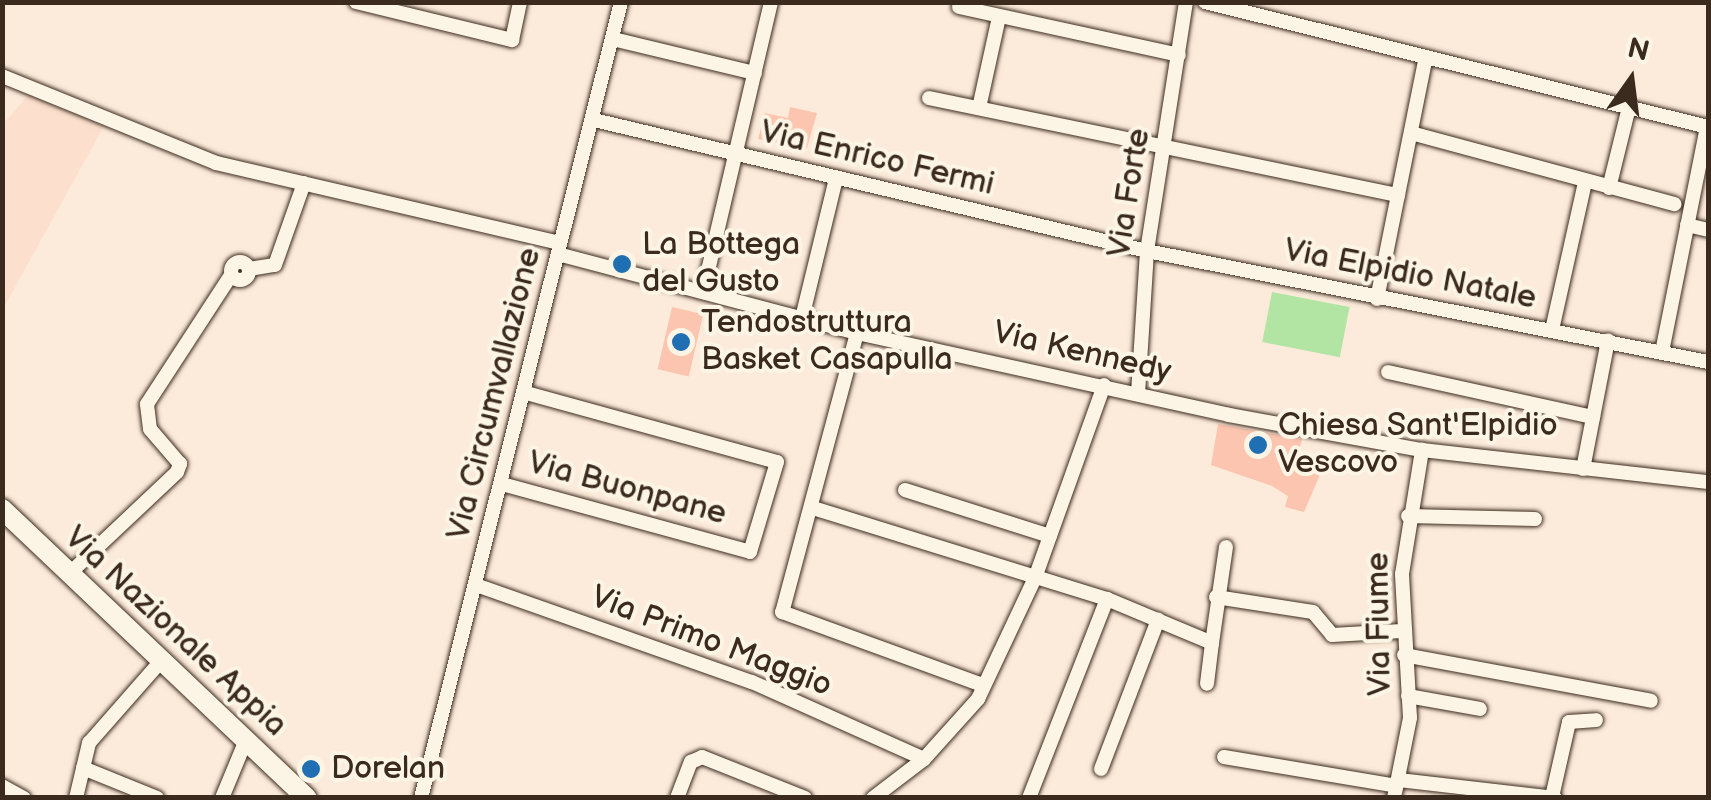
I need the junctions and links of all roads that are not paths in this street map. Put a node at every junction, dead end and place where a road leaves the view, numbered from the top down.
1 (356, 2) edge
2 (520, 2) edge
3 (621, 2) edge
4 (771, 2) edge
5 (1186, 2) edge
6 (1205, 2) edge
7 (960, 8) dead end
8 (999, 17) junction
9 (613, 39) junction
10 (1178, 55) junction
11 (1426, 57) junction
12 (755, 73) junction
13 (2, 76) edge
14 (929, 98) dead end
15 (1629, 107) junction
16 (979, 108) junction
17 (594, 120) junction
18 (1708, 127) edge
19 (1410, 133) junction
20 (1165, 147) junction
21 (736, 154) junction
22 (836, 178) junction
23 (1584, 182) junction
24 (304, 183) junction
25 (1609, 188) junction
26 (1398, 194) junction
27 (1674, 204) dead end
28 (1687, 225) junction
29 (1708, 230) edge
30 (559, 249) junction
31 (1147, 250) junction
32 (703, 292) junction
33 (1377, 299) junction
34 (802, 318) junction
35 (1552, 330) junction
36 (857, 333) junction
37 (1608, 340) junction
38 (1662, 352) junction
39 (1708, 362) edge
40 (1388, 372) dead end
41 (1104, 385) junction
42 (526, 393) junction
43 (1138, 394) junction
44 (1593, 417) junction
45 (1422, 450) junction
46 (1583, 468) junction
47 (1708, 482) edge
48 (502, 484) junction
49 (905, 490) dead end
50 (812, 508) junction
51 (5, 516) edge
52 (1408, 516) junction
53 (1535, 519) dead end
54 (1050, 536) junction
55 (1226, 546) dead end
56 (70, 573) junction
57 (1035, 578) junction
58 (476, 585) junction
59 (1216, 597) junction
60 (1106, 599) junction
61 (1158, 620) junction
62 (1402, 631) junction
63 (1212, 642) junction
64 (1404, 654) junction
65 (162, 660) junction
66 (1207, 684) dead end
67 (983, 686) junction
68 (1408, 696) junction
69 (1651, 701) dead end
70 (1480, 709) dead end
71 (1596, 720) dead end
72 (246, 740) junction
73 (1224, 758) dead end
74 (924, 759) junction
75 (83, 768) junction
76 (1101, 770) dead end
77 (2, 786) edge
78 (1397, 788) edge
79 (884, 795) edge
80 (1553, 797) edge
81 (24, 798) edge
82 (76, 798) edge
83 (157, 798) edge
84 (222, 798) edge
85 (307, 798) edge
86 (421, 798) edge
87 (677, 798) edge
88 (805, 798) edge
89 (1029, 798) edge

1 - 2 street
3 - 9 street, Via Circumvallazione
4 - 12 street
5 - 10 street, Via Forte
6 - 11 street
7 - 8 street
8 - 10 street
8 - 16 street
9 - 12 street
9 - 17 street, Via Circumvallazione
10 - 20 street, Via Forte
11 - 15 street
11 - 19 street
12 - 21 street
13 - 24 street, Via Kennedy
14 - 16 street
15 - 18 street
15 - 25 street
16 - 20 street
17 - 21 street, Via Enrico Fermi
17 - 30 street, Via Circumvallazione
18 - 28 street
19 - 23 street
19 - 26 street
20 - 26 street
20 - 31 street, Via Forte
21 - 22 street, Via Enrico Fermi
21 - 32 street
22 - 31 street, Via Enrico Fermi
22 - 34 street
23 - 25 street
23 - 35 street
24 - 30 street, Via Kennedy
24 - 56 street
25 - 27 street
26 - 33 street
28 - 29 street
28 - 38 street
30 - 32 street, Via Kennedy
30 - 42 street, Via Circumvallazione
31 - 33 street, Via Elpidio Natale
31 - 43 street, Via Forte
32 - 34 street, Via Kennedy
33 - 35 street, Via Elpidio Natale
34 - 36 street, Via Kennedy
35 - 37 street, Via Elpidio Natale
36 - 41 street, Via Kennedy
36 - 50 street
37 - 38 street, Via Elpidio Natale
37 - 44 street
38 - 39 street, Via Elpidio Natale
40 - 44 street
41 - 43 street, Via Kennedy
41 - 54 street
42 - 48 street, Via Circumvallazione
42 - 48 street, Via Buonpane
43 - 45 street, Via Kennedy
44 - 46 street
45 - 46 street, Via Kennedy
45 - 52 street, Via Fiume
46 - 47 street, Via Kennedy
48 - 58 street, Via Circumvallazione
49 - 54 street
50 - 57 street
50 - 67 street
51 - 56 main road, Via Nazionale Appia
52 - 53 street
52 - 62 street, Via Fiume
54 - 57 street
55 - 59 street
56 - 65 main road, Via Nazionale Appia
57 - 60 street
57 - 67 street
58 - 74 street, Via Primo Maggio
58 - 86 street, Via Circumvallazione
59 - 62 street
59 - 63 street
60 - 61 street
60 - 89 street
61 - 63 street
61 - 76 street
62 - 64 street, Via Fiume
63 - 66 street
64 - 68 street, Via Fiume
64 - 69 street
65 - 72 main road, Via Nazionale Appia
65 - 75 street
67 - 74 street
68 - 70 street
68 - 78 street, Via Fiume
71 - 80 street
72 - 84 street
72 - 85 main road, Via Nazionale Appia
73 - 78 street
74 - 79 street
75 - 82 street
75 - 83 street
77 - 81 street
78 - 80 street
87 - 88 street

